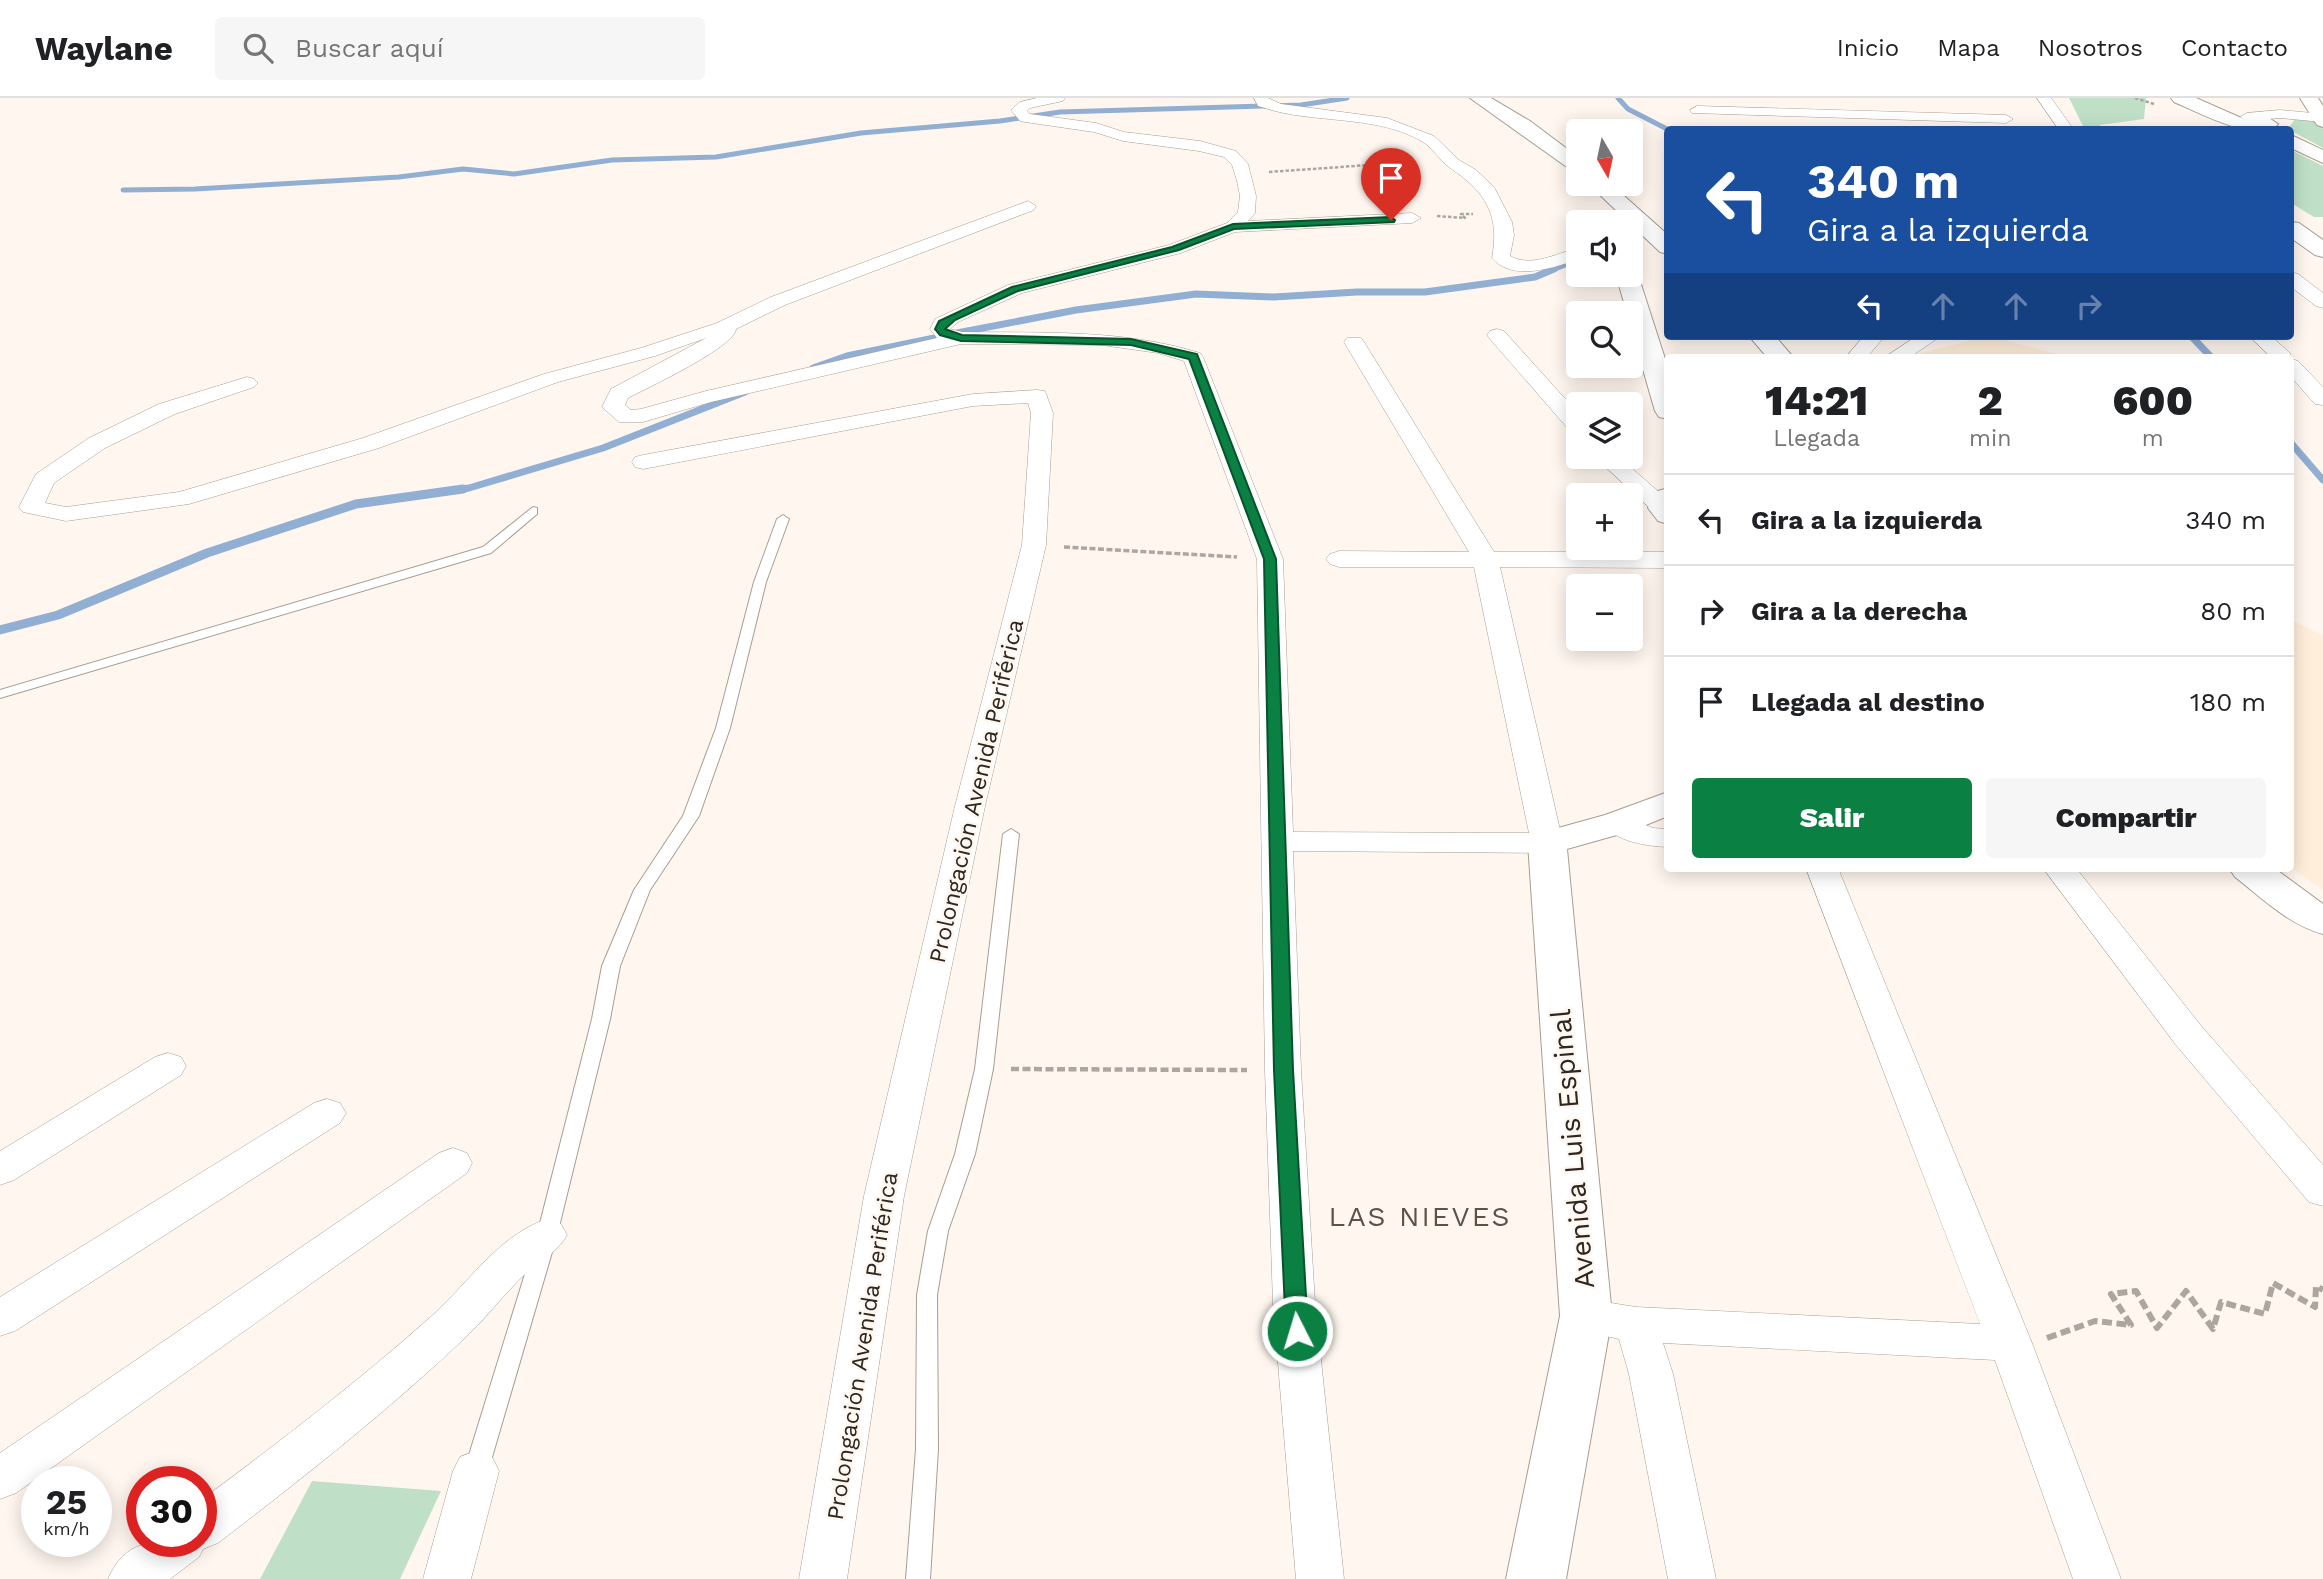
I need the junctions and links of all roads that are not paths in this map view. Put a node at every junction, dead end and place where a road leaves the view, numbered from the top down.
1 (1058, 98) edge
2 (1261, 98) edge
3 (1479, 98) edge
4 (1906, 98) edge
5 (1992, 98) edge
6 (2044, 98) edge
7 (2260, 98) edge
8 (2309, 98) edge
9 (2188, 101) edge
10 (1697, 110) dead end
11 (1743, 110) junction
12 (1920, 117) junction
13 (2259, 119) edge
14 (2322, 119) edge
15 (1868, 122) edge
16 (2006, 124) edge
17 (1747, 126) edge
18 (2064, 126) edge
19 (2294, 143) edge
20 (1566, 157) edge
21 (2323, 158) edge
22 (1613, 196) edge
23 (1028, 206) dead end
24 (1412, 218) road end
25 (1233, 227) junction
26 (2294, 230) edge
27 (1664, 241) edge
28 (2323, 250) edge
29 (1566, 256) edge
30 (2294, 280) edge
31 (1631, 287) edge
32 (2323, 302) edge
33 (722, 328) junction
34 (1497, 335) dead end
35 (961, 338) junction
36 (1765, 340) edge
37 (1871, 340) edge
38 (1924, 340) edge
39 (2264, 340) edge
40 (1354, 342) dead end
41 (1778, 354) edge
42 (1859, 354) edge
43 (1900, 354) edge
44 (2280, 354) edge
45 (2294, 368) edge
46 (247, 383) dead end
47 (1664, 398) edge
48 (2323, 399) edge
49 (1566, 413) edge
50 (643, 462) dead end
51 (1620, 469) edge
52 (1664, 505) edge
53 (533, 511) dead end
54 (783, 519) dead end
55 (1485, 558) junction
56 (1339, 559) dead end
57 (1664, 560) edge
58 (0, 694) edge
59 (1664, 805) edge
60 (1618, 823) junction
61 (1012, 834) dead end
62 (1664, 838) edge
63 (1277, 841) junction
64 (1547, 843) junction
65 (1824, 872) edge
66 (2062, 872) edge
67 (2254, 872) edge
68 (2323, 921) edge
69 (167, 1066) dead end
70 (327, 1113) dead end
71 (453, 1163) dead end
72 (0, 1170) edge
73 (2323, 1191) edge
74 (547, 1235) junction
75 (1586, 1316) junction
76 (0, 1319) edge
77 (1636, 1324) junction
78 (2010, 1343) junction
79 (476, 1471) joint
80 (0, 1479) edge
81 (217, 1516) edge
82 (162, 1557) edge
83 (132, 1579) edge
84 (447, 1579) edge
85 (823, 1579) edge
86 (918, 1579) edge
87 (1320, 1579) edge
88 (1536, 1579) edge
89 (1692, 1579) edge
90 (2096, 1579) edge

1 - 25 street
2 - 29 street
3 - 20 street
4 - 12 street
5 - 16 street
6 - 18 street
7 - 13 street
8 - 14 street
9 - 13 street
10 - 11 street
11 - 15 street
11 - 17 street
12 - 15 street
12 - 16 street
13 - 14 street
19 - 21 street
22 - 27 street
23 - 33 street
24 - 25 street
25 - 35 street
26 - 28 street
30 - 32 street
31 - 47 street
33 - 35 street
33 - 46 street
34 - 49 street
35 - 63 street
36 - 41 street
37 - 42 street
38 - 43 street
39 - 44 street
40 - 55 street
45 - 48 street
50 - 85 street, Prolongación Avenida Periférica
51 - 52 street
53 - 58 lane
54 - 74 lane
55 - 56 street
55 - 57 street
55 - 64 street
59 - 60 street
60 - 62 street
60 - 64 street
61 - 86 lane
63 - 64 street
63 - 87 street
64 - 75 street, Avenida Luis Espinal
65 - 78 street
66 - 73 street
67 - 68 street
69 - 72 street
70 - 76 street
71 - 80 street
74 - 79 lane
74 - 81 street
75 - 77 street
75 - 88 street, Avenida Luis Espinal
77 - 78 street
77 - 89 street
78 - 90 street
79 - 84 street
82 - 83 street

